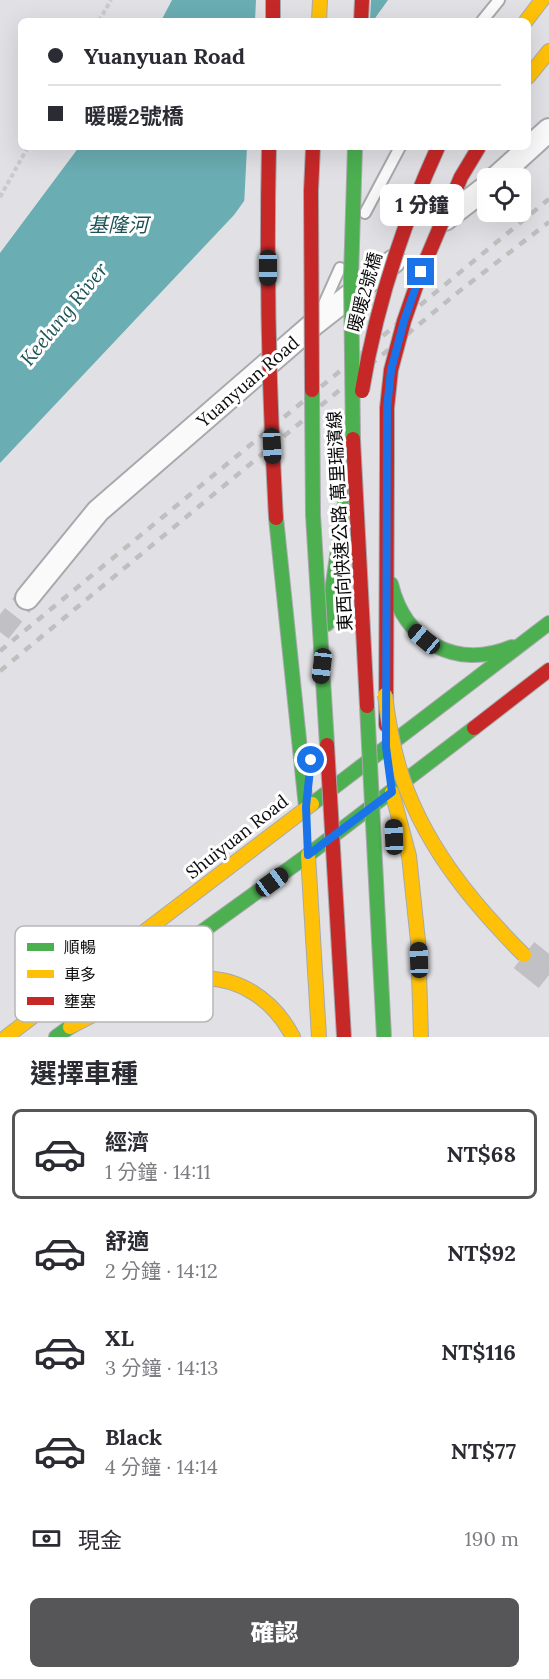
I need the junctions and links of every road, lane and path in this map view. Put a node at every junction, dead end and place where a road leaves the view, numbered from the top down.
1 (111, 0) edge
2 (273, 0) edge
3 (320, 0) edge
4 (362, 0) edge
5 (499, 0) edge
6 (542, 0) edge
7 (101, 18) edge
8 (273, 18) edge
9 (319, 18) edge
10 (361, 18) edge
11 (484, 18) edge
12 (528, 18) edge
13 (549, 51) edge
14 (531, 73) edge
15 (549, 130) edge
16 (531, 146) edge
17 (26, 150) edge
18 (269, 150) edge
19 (313, 150) edge
20 (355, 150) edge
21 (398, 150) edge
22 (437, 150) edge
23 (477, 150) edge
24 (527, 150) edge
25 (507, 168) edge
26 (477, 195) edge
27 (0, 197) edge
28 (315, 323) junction
29 (353, 430) junction
30 (386, 549) junction
31 (27, 598) tunnel mouth
32 (549, 623) edge
33 (526, 640) junction
34 (549, 670) edge
35 (386, 747) junction
36 (392, 792) junction
37 (306, 807) junction
38 (394, 850) dead end
39 (308, 855) junction
40 (151, 926) edge
41 (210, 926) edge
42 (524, 955) tunnel mouth
43 (213, 979) edge
44 (26, 1022) edge
45 (77, 1022) edge
46 (80, 1022) edge
47 (70, 1027) junction
48 (6, 1037) edge
49 (56, 1037) edge
50 (293, 1037) edge
51 (319, 1037) edge
52 (344, 1037) edge
53 (384, 1037) edge
54 (421, 1037) edge

1 - 7 path
2 - 8 main road
3 - 9 main road
4 - 10 main road
5 - 11 lane
6 - 12 main road
13 - 14 main road
15 - 16 street
17 - 27 path
18 - 37 main road, bridge
19 - 52 main road, 東西向快速公路 萬里瑞濱線, bridge
20 - 29 main road, 東西向快速公路 萬里瑞濱線, bridge
21 - 28 lane
22 - 37 main road, 暖暖2號橋, bridge
23 - 30 main road, bridge
24 - 25 street
26 - 28 street, Yuanyuan Road
28 - 31 street, Yuanyuan Road
29 - 42 main road, bridge
29 - 53 main road, 東西向快速公路 萬里瑞濱線, bridge
30 - 33 main road
30 - 35 main road
32 - 33 main road, Shuiyuan Road
33 - 35 main road, Shuiyuan Road
34 - 36 main road
35 - 36 main road
35 - 37 main road, Shuiyuan Road
36 - 38 main road
36 - 39 main road
36 - 54 main road
37 - 39 main road
37 - 40 main road, Shuiyuan Road
39 - 41 main road
39 - 51 main road
43 - 50 main road
44 - 48 main road, Shuiyuan Road
45 - 47 main road
46 - 47 main road
47 - 49 main road

